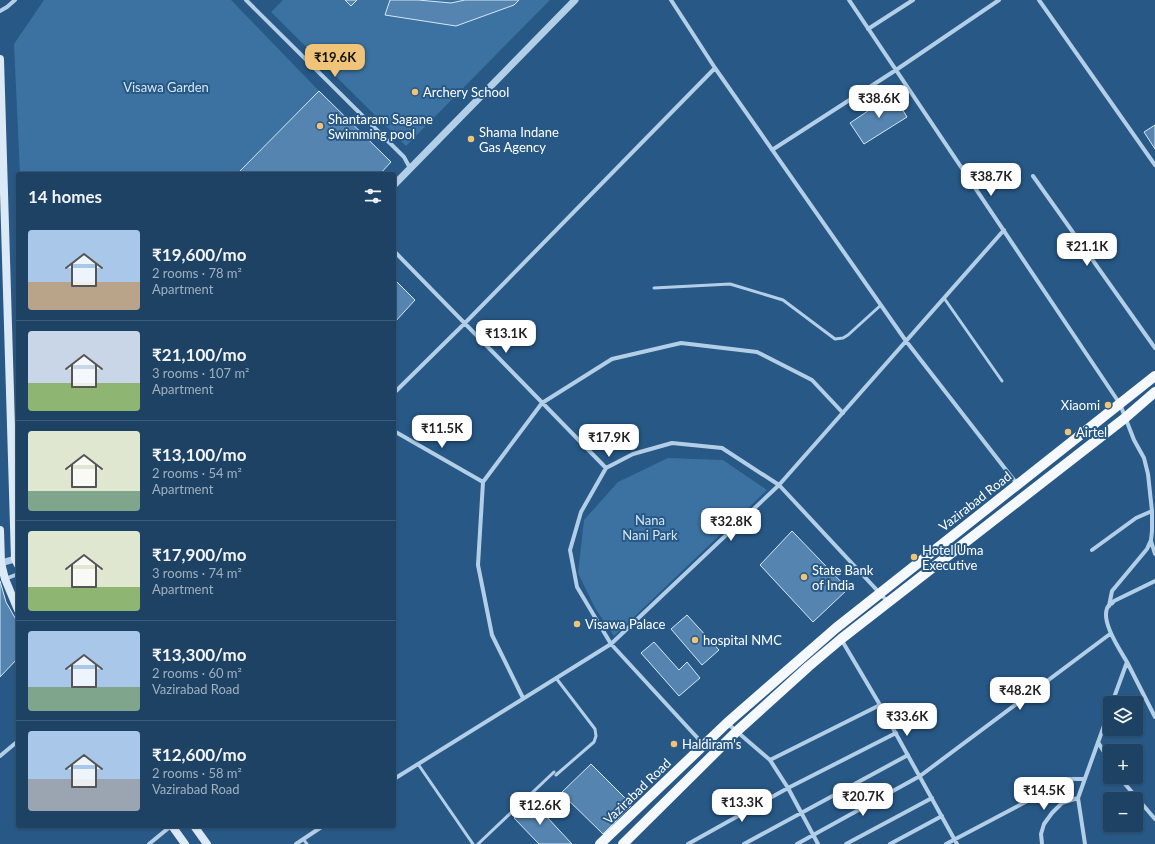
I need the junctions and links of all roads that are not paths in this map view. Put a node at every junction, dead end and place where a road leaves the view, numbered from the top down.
1 (15, 0) edge
2 (246, 0) edge
3 (575, 0) edge
4 (672, 0) edge
5 (849, 0) edge
6 (913, 0) edge
7 (999, 0) edge
8 (1039, 0) edge
9 (0, 11) edge
10 (868, 28) junction
11 (0, 59) edge
12 (715, 68) junction
13 (896, 70) junction
14 (772, 150) junction
15 (1155, 165) edge
16 (410, 168) junction
17 (1033, 176) dead end
18 (396, 183) edge
19 (1004, 230) junction
20 (3, 248) edge
21 (396, 253) edge
22 (654, 288) dead end
23 (944, 298) junction
24 (881, 305) junction
25 (465, 324) junction
26 (906, 341) junction
27 (1155, 348) edge
28 (1155, 376) edge
29 (1002, 382) dead end
30 (396, 391) edge
31 (1155, 392) edge
32 (542, 403) junction
33 (1120, 404) junction
34 (843, 413) junction
35 (1125, 418) junction
36 (396, 432) edge
37 (606, 468) junction
38 (483, 482) junction
39 (779, 485) junction
40 (1017, 485) junction
41 (1152, 511) junction
42 (0, 530) edge
43 (16, 538) edge
44 (1151, 540) junction
45 (1092, 550) dead end
46 (1155, 554) edge
47 (16, 560) edge
48 (0, 563) edge
49 (16, 575) edge
50 (5, 579) junction
51 (1155, 582) edge
52 (880, 593) junction
53 (888, 602) junction
54 (16, 606) edge
55 (1109, 606) junction
56 (1110, 634) junction
57 (841, 639) junction
58 (611, 644) junction
59 (1127, 662) junction
60 (556, 678) junction
61 (1115, 696) edge
62 (523, 698) junction
63 (880, 705) junction
64 (1155, 717) edge
65 (727, 723) junction
66 (1103, 728) edge
67 (736, 732) junction
68 (896, 734) junction
69 (1098, 742) junction
70 (16, 743) edge
71 (704, 745) junction
72 (1103, 750) edge
73 (908, 755) junction
74 (0, 756) edge
75 (770, 760) junction
76 (418, 764) junction
77 (920, 776) junction
78 (396, 779) edge
79 (1085, 779) junction
80 (1125, 784) edge
81 (788, 788) junction
82 (932, 798) junction
83 (1078, 798) junction
84 (801, 812) junction
85 (942, 816) junction
86 (1155, 819) edge
87 (169, 828) edge
88 (173, 828) edge
89 (195, 828) edge
90 (320, 828) edge
91 (814, 835) junction
92 (303, 839) junction
93 (956, 842) edge
94 (149, 844) edge
95 (185, 844) edge
96 (207, 844) edge
97 (296, 844) edge
98 (306, 844) edge
99 (473, 844) edge
100 (478, 844) edge
101 (600, 844) edge
102 (623, 844) edge
103 (688, 844) edge
104 (744, 844) edge
105 (798, 844) edge
106 (818, 844) edge
107 (846, 844) edge
108 (890, 844) edge
109 (946, 844) edge
110 (1042, 844) edge
111 (1085, 844) edge

1 - 9 street
2 - 16 street
3 - 16 street
4 - 12 street
5 - 10 street
6 - 10 street
7 - 13 street
8 - 15 street
10 - 13 street
11 - 20 main road
12 - 14 street
12 - 25 street
13 - 14 street
13 - 19 street
14 - 24 street
16 - 18 street
17 - 27 street
19 - 23 street
19 - 33 street
20 - 43 main road
21 - 25 street
22 - 24 lane
23 - 26 street
23 - 29 lane
24 - 26 street
25 - 30 street
25 - 32 street
26 - 34 street
26 - 40 street
28 - 33 main road, Vazirabad Road
31 - 35 main road, Vazirabad Road
32 - 34 street
32 - 37 street
32 - 38 street
33 - 35 street
33 - 40 main road, Vazirabad Road
34 - 39 street
35 - 41 street
35 - 53 main road, Vazirabad Road
36 - 38 street
37 - 39 street
37 - 58 street
38 - 62 street
39 - 52 street
39 - 58 street
40 - 52 main road, Vazirabad Road
41 - 44 street
41 - 45 street
42 - 48 main road
44 - 46 street
44 - 55 street
47 - 48 street
48 - 50 main road
49 - 50 street
50 - 54 main road
51 - 55 street
52 - 53 street
52 - 65 main road, Vazirabad Road
53 - 57 main road, Vazirabad Road
55 - 56 street
56 - 59 street
56 - 77 street
57 - 63 street
57 - 67 main road, Vazirabad Road
58 - 60 street
58 - 71 street
59 - 61 street
59 - 64 street
60 - 62 street
60 - 100 lane
62 - 76 street
63 - 68 street
63 - 75 street
65 - 67 street
65 - 71 main road, Vazirabad Road
66 - 69 street
67 - 75 street
67 - 102 main road, Vazirabad Road
68 - 73 street
68 - 81 street
69 - 72 street
69 - 79 street
70 - 74 street
71 - 101 main road, Vazirabad Road
73 - 77 street
73 - 84 street
75 - 81 street
76 - 78 street
76 - 99 lane
77 - 82 street
77 - 91 street
79 - 83 street
79 - 93 street
80 - 86 street
81 - 84 street
81 - 103 street
82 - 85 street
82 - 107 street
83 - 110 street
83 - 111 street
84 - 91 street
84 - 104 street
85 - 93 street
85 - 108 street
87 - 94 street
88 - 95 main road
89 - 96 main road
90 - 92 street
91 - 105 street
91 - 106 street
92 - 97 street
92 - 98 lane
93 - 109 street

